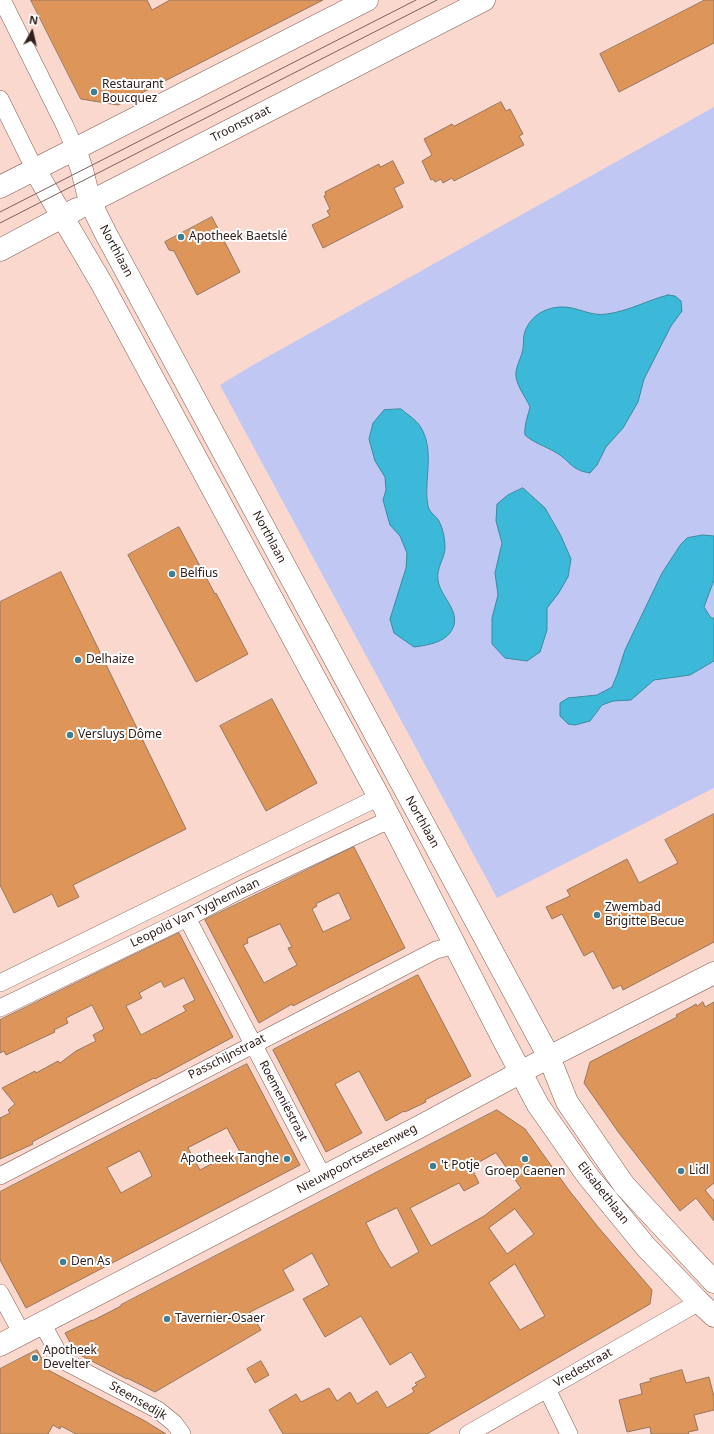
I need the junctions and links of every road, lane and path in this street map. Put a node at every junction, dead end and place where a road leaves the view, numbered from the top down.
1 (484, 0) edge
2 (360, 2) edge
3 (3, 5) edge
4 (0, 100) edge
5 (75, 149) junction
6 (35, 170) junction
7 (0, 187) edge
8 (90, 202) junction
9 (64, 216) junction
10 (0, 250) edge
11 (379, 797) junction
12 (391, 821) junction
13 (187, 918) junction
14 (456, 945) junction
15 (714, 972) edge
16 (0, 983) edge
17 (0, 1008) edge
18 (253, 1044) junction
19 (549, 1057) junction
20 (521, 1072) junction
21 (0, 1176) edge
22 (323, 1177) junction
23 (714, 1282) edge
24 (0, 1293) edge
25 (709, 1304) edge
26 (42, 1323) junction
27 (22, 1334) junction
28 (0, 1345) edge
29 (547, 1390) junction
30 (182, 1434) edge
31 (468, 1434) edge
32 (569, 1434) edge

1 - 8 main road, Troonstraat
2 - 5 main road
3 - 5 street, Northlaan
4 - 6 street
5 - 6 main road
5 - 8 main road, Northlaan
6 - 7 main road
6 - 9 main road
8 - 9 main road, Troonstraat
8 - 19 main road, Northlaan
9 - 10 main road, Troonstraat
9 - 11 main road
11 - 12 main road
11 - 16 street, Leopold Van Tyghemlaan
12 - 13 street, Leopold Van Tyghemlaan
12 - 14 main road
13 - 17 street, Leopold Van Tyghemlaan
13 - 18 street, Roemeniëstraat
14 - 18 street, Passchijnstraat
14 - 20 main road
15 - 19 main road, Nieuwpoortsesteenweg
18 - 21 street, Passchijnstraat
18 - 22 street, Roemeniëstraat
19 - 20 main road, Nieuwpoortsesteenweg
19 - 23 main road, Elisabethlaan
20 - 22 main road, Nieuwpoortsesteenweg
20 - 25 main road, Elisabethlaan
22 - 26 main road, Nieuwpoortsesteenweg
24 - 27 street
25 - 29 street, Vredestraat
26 - 27 main road, Nieuwpoortsesteenweg
26 - 30 street, Steensedijk
27 - 28 main road, Nieuwpoortsesteenweg
29 - 31 street, Vredestraat
29 - 32 street

